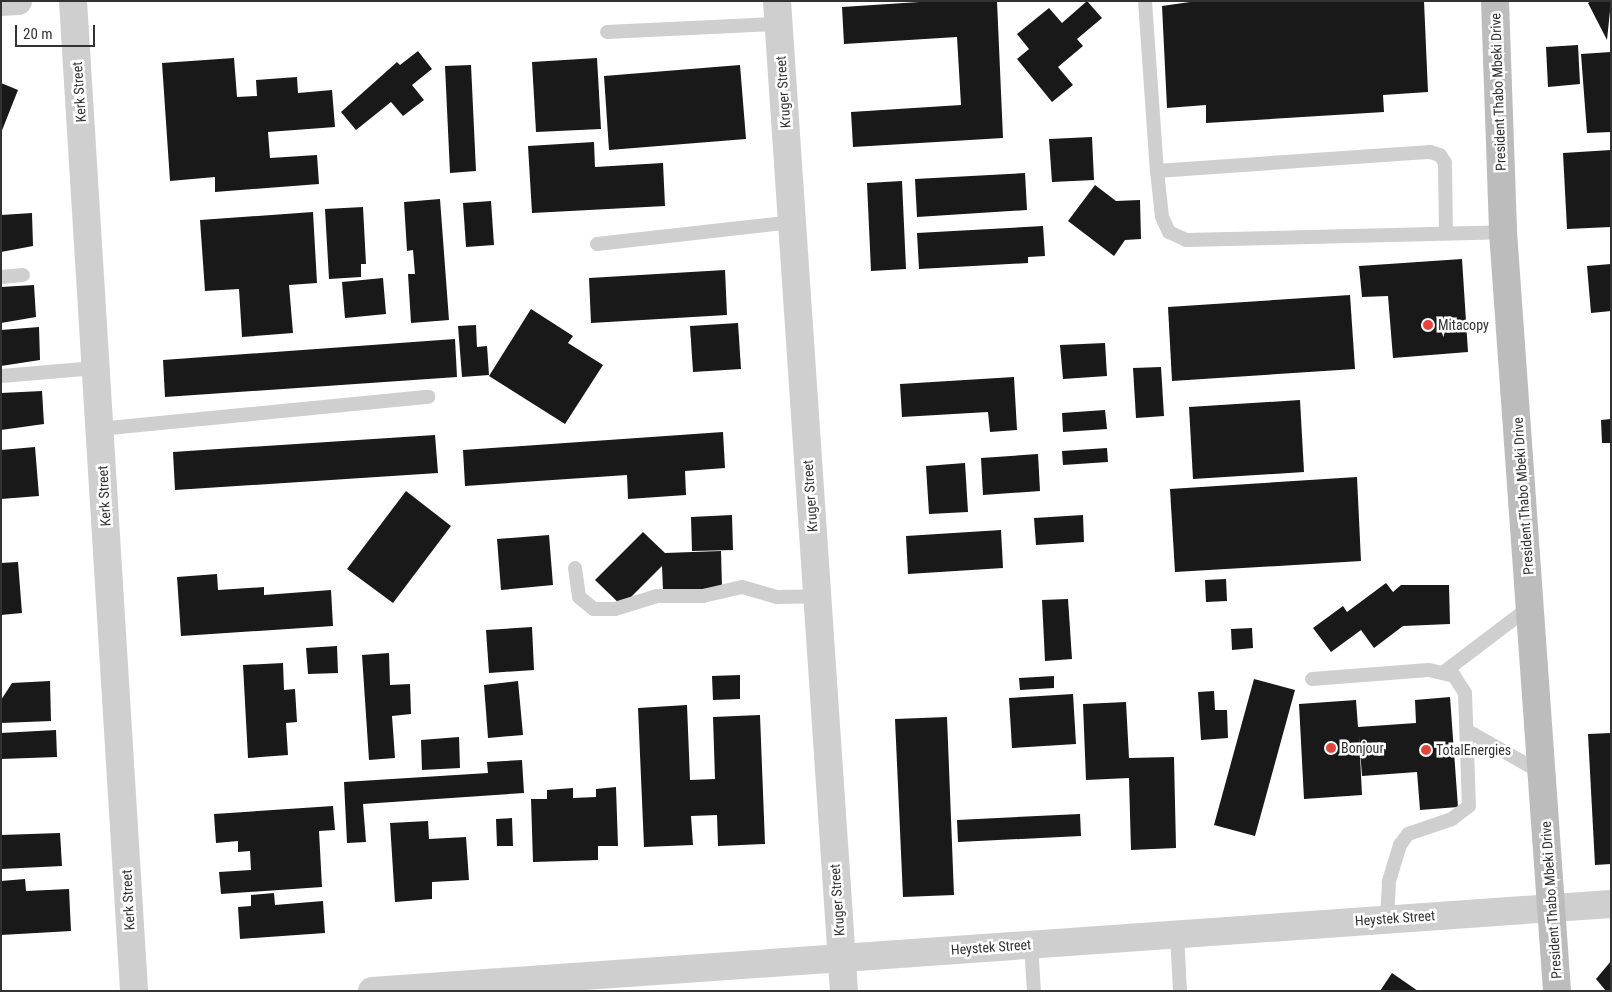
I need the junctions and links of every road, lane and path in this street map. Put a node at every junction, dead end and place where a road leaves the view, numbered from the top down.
1 (18, 1) edge
2 (73, 1) edge
3 (1145, 1) edge
4 (1495, 1) edge
5 (1, 2) edge
6 (777, 12) edge
7 (607, 32) dead end
8 (1157, 171) junction
9 (792, 222) junction
10 (1503, 232) junction
11 (1446, 233) junction
12 (597, 244) dead end
13 (23, 276) dead end
14 (1, 277) edge
15 (96, 368) junction
16 (1, 376) edge
17 (428, 397) dead end
18 (100, 429) junction
19 (575, 568) dead end
20 (817, 596) junction
21 (1531, 606) junction
22 (1444, 672) junction
23 (1312, 679) dead end
24 (1468, 731) junction
25 (1543, 773) junction
26 (1611, 904) edge
27 (1553, 908) junction
28 (1387, 919) junction
29 (1177, 934) junction
30 (1031, 945) junction
31 (841, 958) junction
32 (543, 985) edge
33 (134, 991) edge
34 (372, 991) edge
35 (844, 991) edge
36 (1034, 991) edge
37 (1180, 991) edge
38 (1557, 991) edge

1 - 5 street
2 - 15 street, Kerk Street
3 - 8 lane
4 - 10 street, President Thabo Mbeki Drive
6 - 7 lane
6 - 9 street, Kruger Street
8 - 11 lane
8 - 11 lane
9 - 12 lane
9 - 20 street, Kruger Street
10 - 11 lane
10 - 21 street, President Thabo Mbeki Drive
13 - 14 lane
15 - 16 lane
15 - 18 street, Kerk Street
17 - 18 lane
18 - 33 street, Kerk Street
19 - 20 lane
20 - 31 street, Kruger Street
21 - 22 lane
21 - 25 street, President Thabo Mbeki Drive
22 - 23 lane
22 - 24 lane
24 - 25 lane
24 - 28 lane
25 - 27 street, President Thabo Mbeki Drive
26 - 27 street, Heystek Street
27 - 28 street, Heystek Street
27 - 38 street, President Thabo Mbeki Drive
28 - 29 street, Heystek Street
29 - 30 street, Heystek Street
29 - 37 lane
30 - 31 street, Heystek Street
30 - 36 lane
31 - 32 street, Heystek Street
31 - 35 street, Kruger Street
32 - 34 street, Heystek Street

